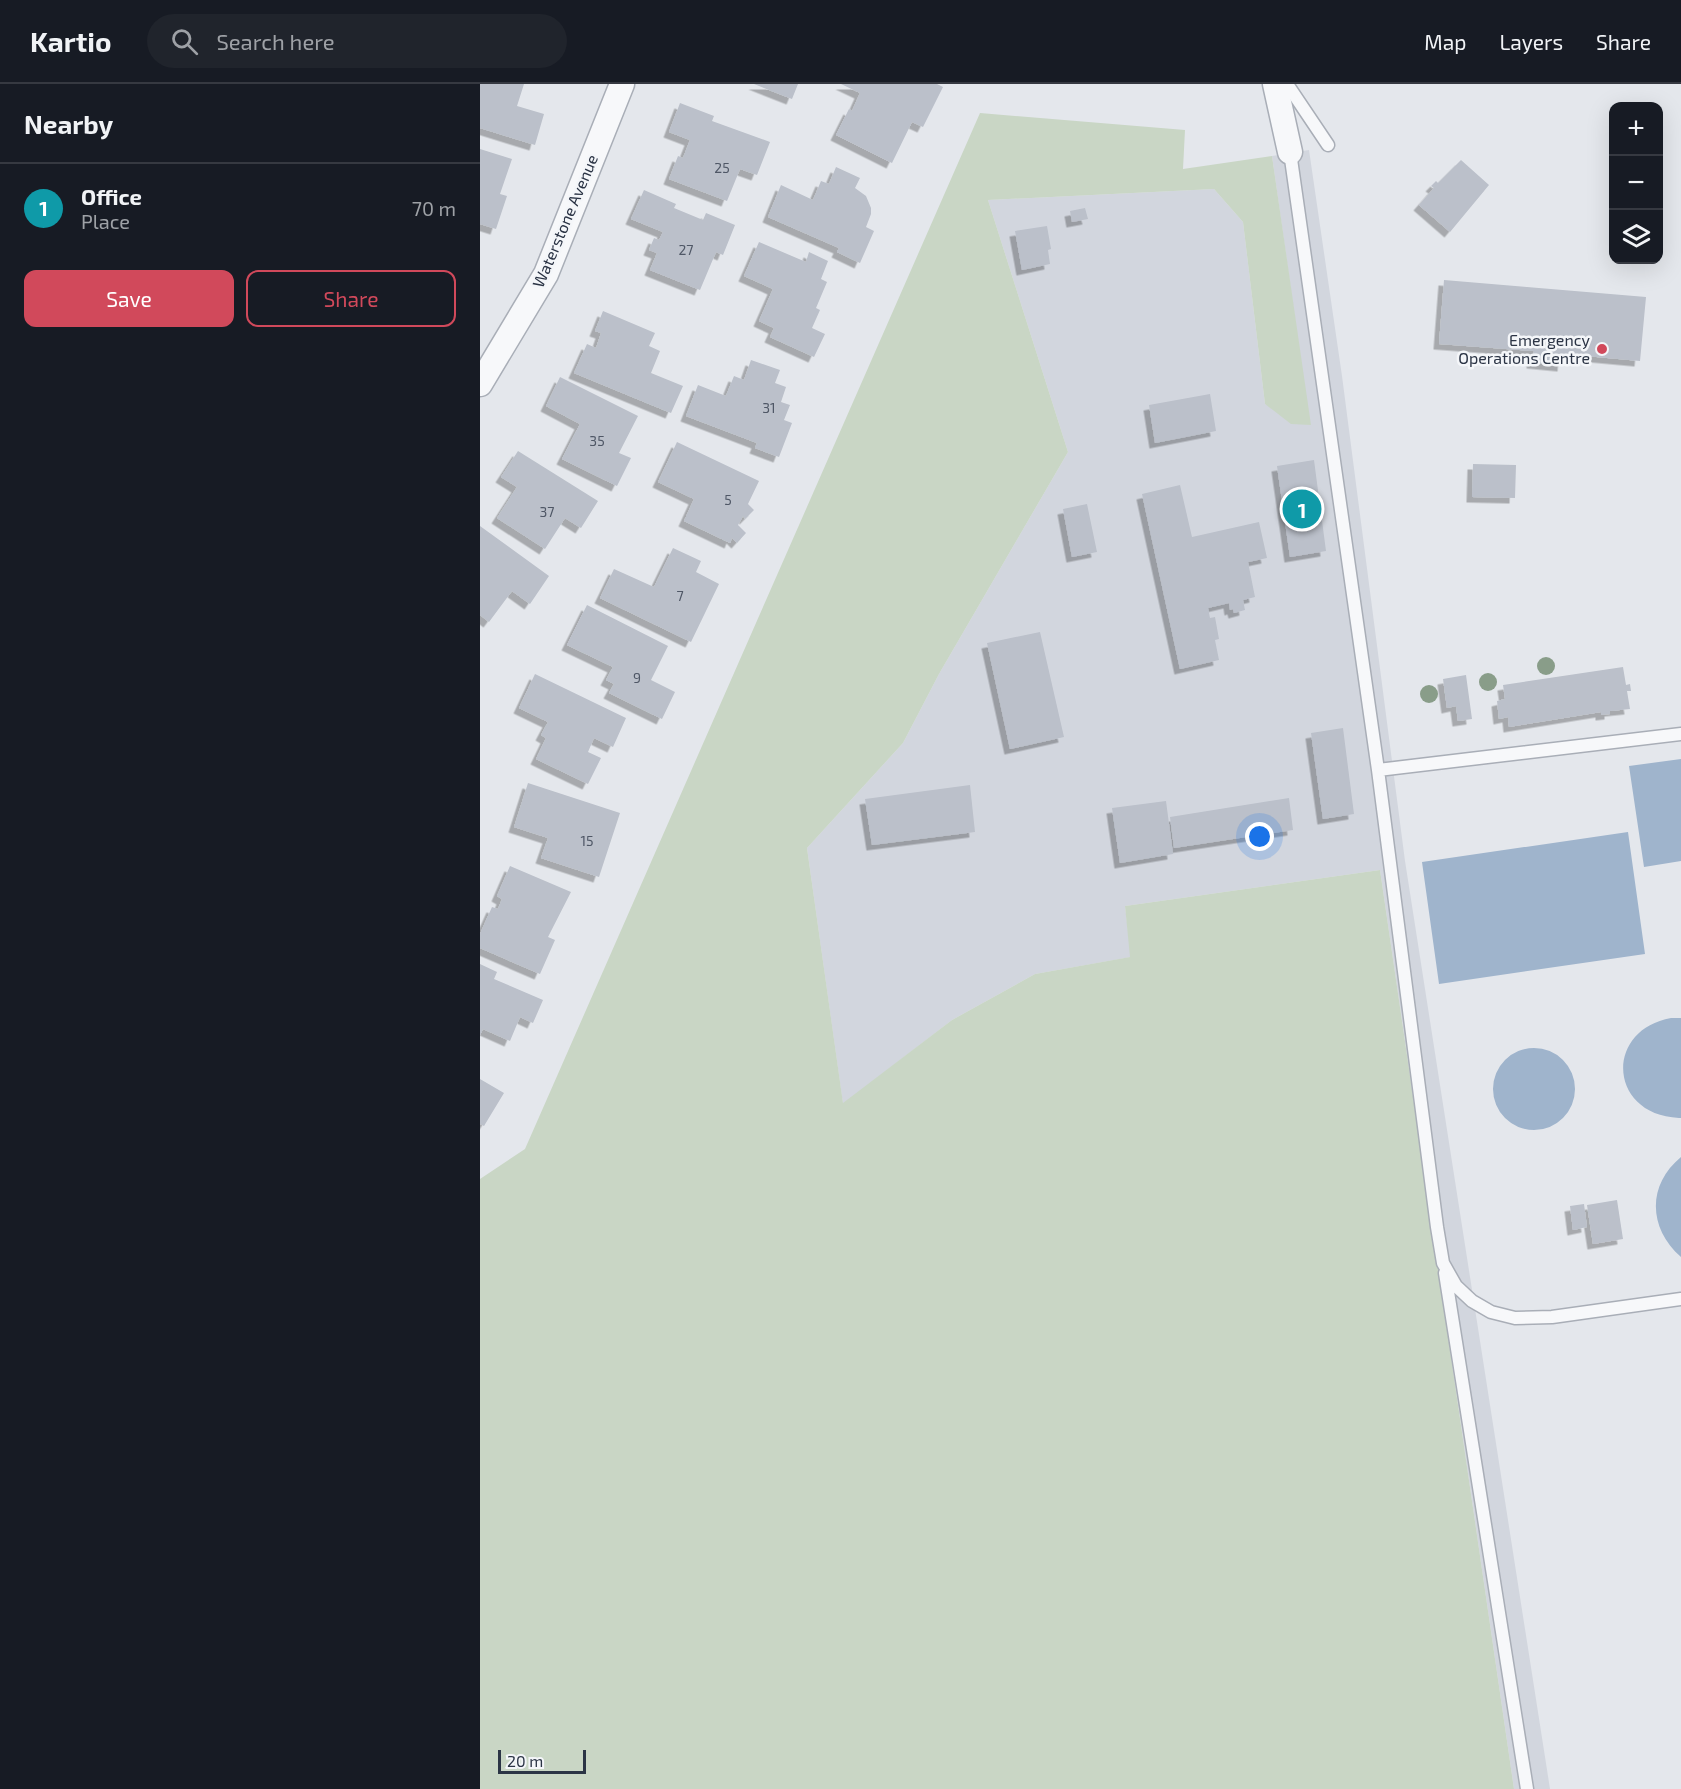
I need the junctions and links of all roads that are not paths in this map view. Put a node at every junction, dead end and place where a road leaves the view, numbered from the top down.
1 (621, 84) edge
2 (1275, 84) edge
3 (1287, 84) edge
4 (1328, 146) dead end
5 (1290, 152) joint
6 (480, 384) edge
7 (1681, 734) edge
8 (1378, 770) junction
9 (1443, 1263) junction
10 (1681, 1299) edge
11 (1527, 1789) edge

1 - 6 street, Waterstone Avenue
2 - 5 street
3 - 4 lane
5 - 8 lane
7 - 8 lane
8 - 9 lane
9 - 10 lane
9 - 11 lane

